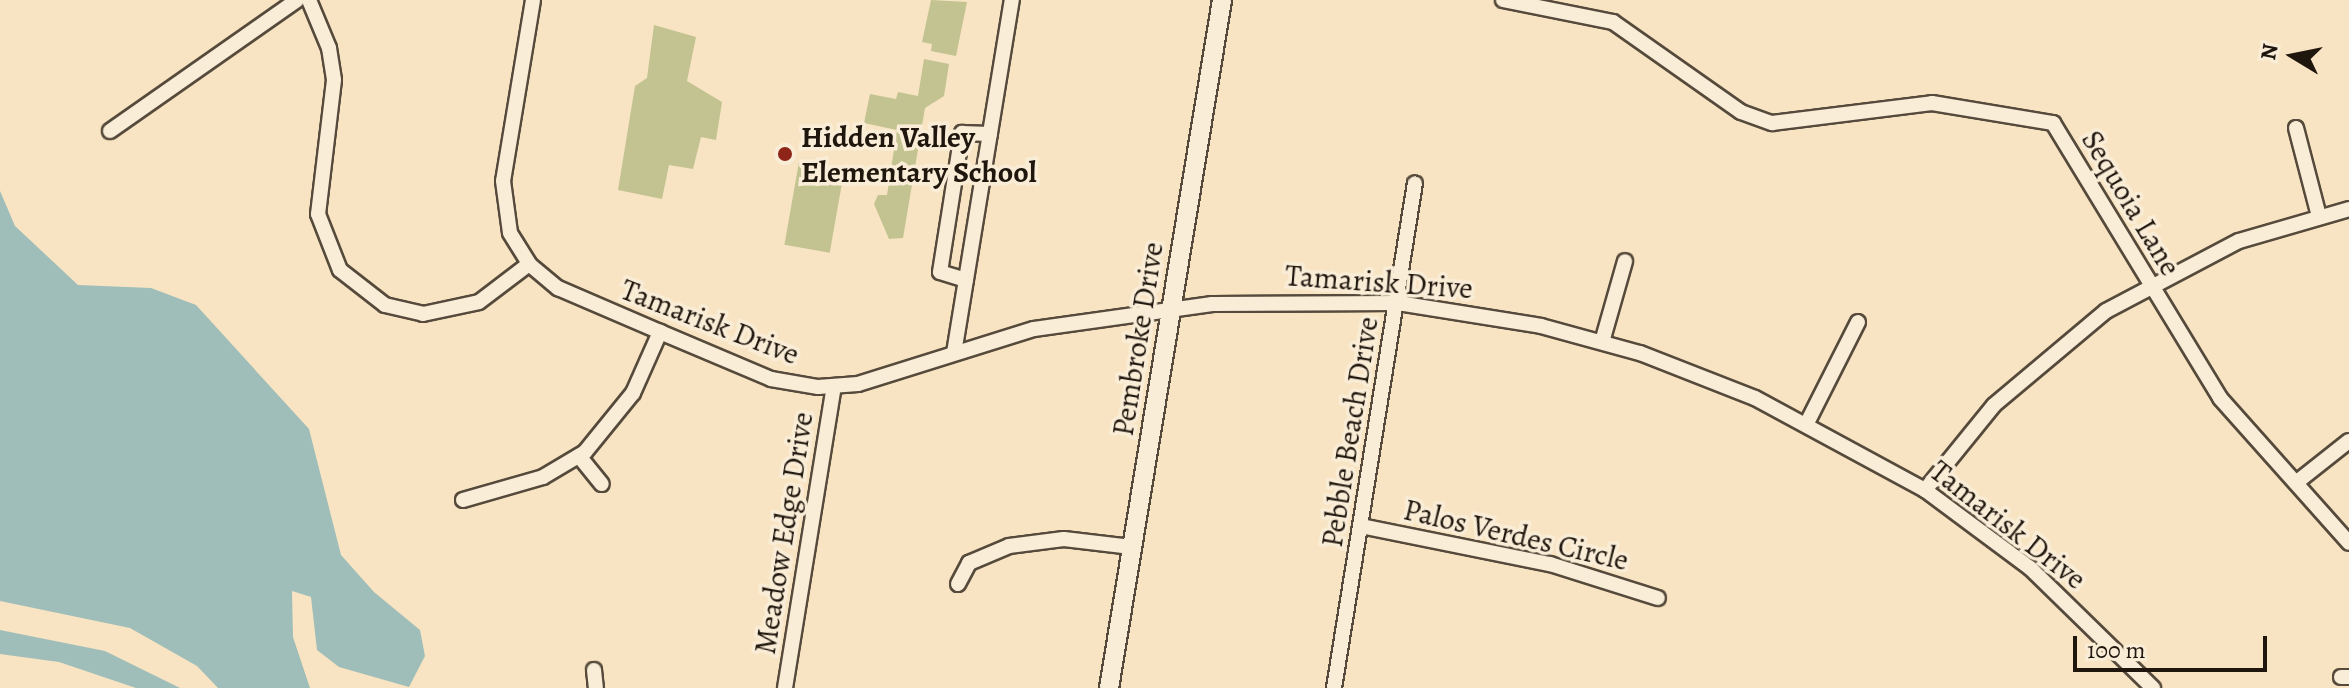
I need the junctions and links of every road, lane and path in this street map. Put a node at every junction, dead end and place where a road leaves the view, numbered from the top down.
1 (297, 0) edge
2 (309, 0) edge
3 (533, 0) edge
4 (1012, 0) edge
5 (1222, 0) edge
6 (1503, 0) edge
7 (2296, 128) dead end
8 (110, 131) dead end
9 (990, 134) junction
10 (1415, 183) dead end
11 (2349, 209) edge
12 (2319, 216) junction
13 (1625, 261) dead end
14 (529, 264) junction
15 (966, 280) junction
16 (2148, 285) junction
17 (1398, 303) junction
18 (1172, 308) junction
19 (1858, 322) dead end
20 (660, 332) junction
21 (1602, 342) junction
22 (954, 353) junction
23 (834, 387) junction
24 (1807, 423) junction
25 (2349, 441) edge
26 (579, 456) junction
27 (2297, 482) junction
28 (602, 484) dead end
29 (1925, 490) junction
30 (463, 500) dead end
31 (1361, 526) junction
32 (2349, 543) edge
33 (1132, 547) junction
34 (958, 584) dead end
35 (1658, 598) dead end
36 (594, 670) dead end
37 (596, 688) edge
38 (785, 688) edge
39 (1109, 688) edge
40 (1334, 688) edge
41 (2153, 688) edge

1 - 8 street
2 - 14 street
3 - 14 street
4 - 9 street
5 - 18 street, Pembroke Drive
6 - 16 street, Sequoia Lane
7 - 12 street
9 - 15 street
9 - 15 street
10 - 17 street, Pebble Beach Drive
11 - 12 street
12 - 16 street
13 - 21 street
14 - 20 street, Tamarisk Drive
15 - 22 street
16 - 27 street, Sequoia Lane
16 - 29 street
17 - 18 street, Tamarisk Drive
17 - 21 street, Tamarisk Drive
17 - 31 street, Pebble Beach Drive
18 - 22 street, Tamarisk Drive
18 - 33 street, Pembroke Drive
19 - 24 street
20 - 23 street, Tamarisk Drive
20 - 26 street
21 - 24 street, Tamarisk Drive
22 - 23 street, Tamarisk Drive
23 - 38 street, Meadow Edge Drive
24 - 29 street, Tamarisk Drive
25 - 27 street
26 - 28 street
26 - 30 street
27 - 32 street, Sequoia Lane
29 - 41 street, Tamarisk Drive
31 - 35 street, Palos Verdes Circle
31 - 40 street, Pebble Beach Drive
33 - 34 street
33 - 39 street, Pembroke Drive
36 - 37 street

